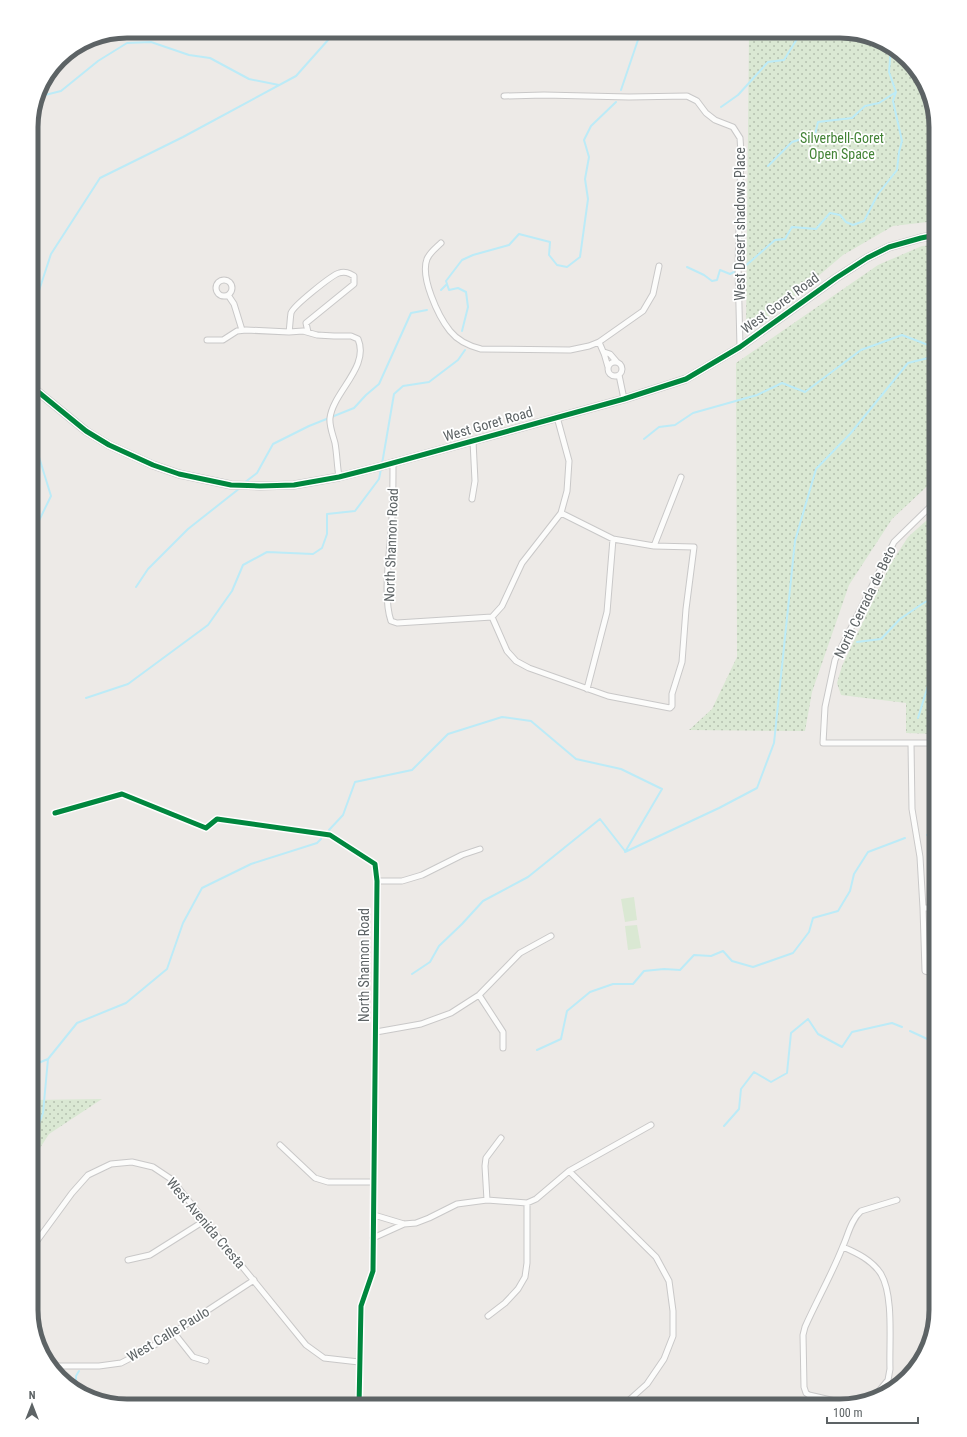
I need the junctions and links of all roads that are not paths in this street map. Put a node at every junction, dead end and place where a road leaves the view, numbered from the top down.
1 (504, 96) dead end
2 (929, 236) edge
3 (442, 243) dead end
4 (659, 266) dead end
5 (228, 295) dead end
6 (242, 330) junction
7 (289, 332) junction
8 (308, 332) junction
9 (207, 340) dead end
10 (599, 342) junction
11 (740, 347) junction
12 (604, 352) junction
13 (616, 361) junction
14 (608, 368) junction
15 (619, 375) junction
16 (38, 392) edge
17 (624, 399) junction
18 (557, 417) junction
19 (474, 441) junction
20 (393, 462) junction
21 (681, 476) dead end
22 (339, 477) junction
23 (472, 499) dead end
24 (929, 508) edge
25 (561, 513) junction
26 (613, 539) junction
27 (654, 546) junction
28 (492, 617) junction
29 (587, 689) junction
30 (911, 743) junction
31 (929, 743) edge
32 (55, 813) dead end
33 (480, 849) dead end
34 (377, 881) junction
35 (923, 908) junction
36 (929, 908) edge
37 (551, 936) dead end
38 (929, 972) edge
39 (479, 995) junction
40 (376, 1032) junction
41 (503, 1048) dead end
42 (651, 1125) dead end
43 (501, 1138) dead end
44 (280, 1145) dead end
45 (569, 1171) junction
46 (374, 1182) junction
47 (487, 1200) junction
48 (897, 1200) dead end
49 (527, 1203) junction
50 (374, 1215) junction
51 (204, 1220) junction
52 (404, 1224) junction
53 (373, 1238) junction
54 (38, 1239) edge
55 (843, 1246) junction
56 (128, 1260) dead end
57 (254, 1280) junction
58 (488, 1316) dead end
59 (174, 1333) junction
60 (206, 1361) dead end
61 (360, 1362) junction
62 (58, 1366) edge
63 (881, 1388) edge
64 (359, 1399) edge
65 (630, 1399) edge
66 (826, 1399) edge

1 - 11 street, West Desert shadows Place
2 - 11 street, West Goret Road
3 - 10 street
4 - 10 street
5 - 6 street
6 - 7 street
6 - 9 street
7 - 8 street
7 - 8 street
8 - 22 street
10 - 12 street
11 - 17 street, West Goret Road
12 - 13 street
12 - 14 street
13 - 14 street
13 - 15 street
14 - 15 street
15 - 17 street
16 - 22 street, West Goret Road
17 - 18 street, West Goret Road
18 - 19 street, West Goret Road
18 - 25 street
19 - 20 street, West Goret Road
19 - 23 street
20 - 22 street, West Goret Road
20 - 28 street, North Shannon Road
21 - 27 street
24 - 30 street, North Cerrada de Beto
25 - 26 street
25 - 28 street
26 - 27 street
26 - 29 street
27 - 29 street
28 - 29 street
30 - 31 street
30 - 35 street
32 - 34 street, North Shannon Road
33 - 34 street
34 - 40 street, North Shannon Road
35 - 36 street
35 - 38 street
37 - 39 street
39 - 40 street
39 - 41 street
40 - 46 street, North Shannon Road
42 - 45 street
43 - 47 street
44 - 46 street
45 - 49 street
45 - 65 street
46 - 50 street, North Shannon Road
47 - 49 street
47 - 52 street
48 - 55 street
49 - 58 street
50 - 52 street
50 - 53 street, North Shannon Road
51 - 54 street, West Avenida Cresta
51 - 56 street
51 - 57 street, West Avenida Cresta
52 - 53 street
53 - 61 street, North Shannon Road
55 - 63 street
55 - 66 street
57 - 59 street, West Calle Paulo
57 - 61 street, West Avenida Cresta
59 - 60 street
59 - 62 street, West Calle Paulo
61 - 64 street, North Shannon Road

